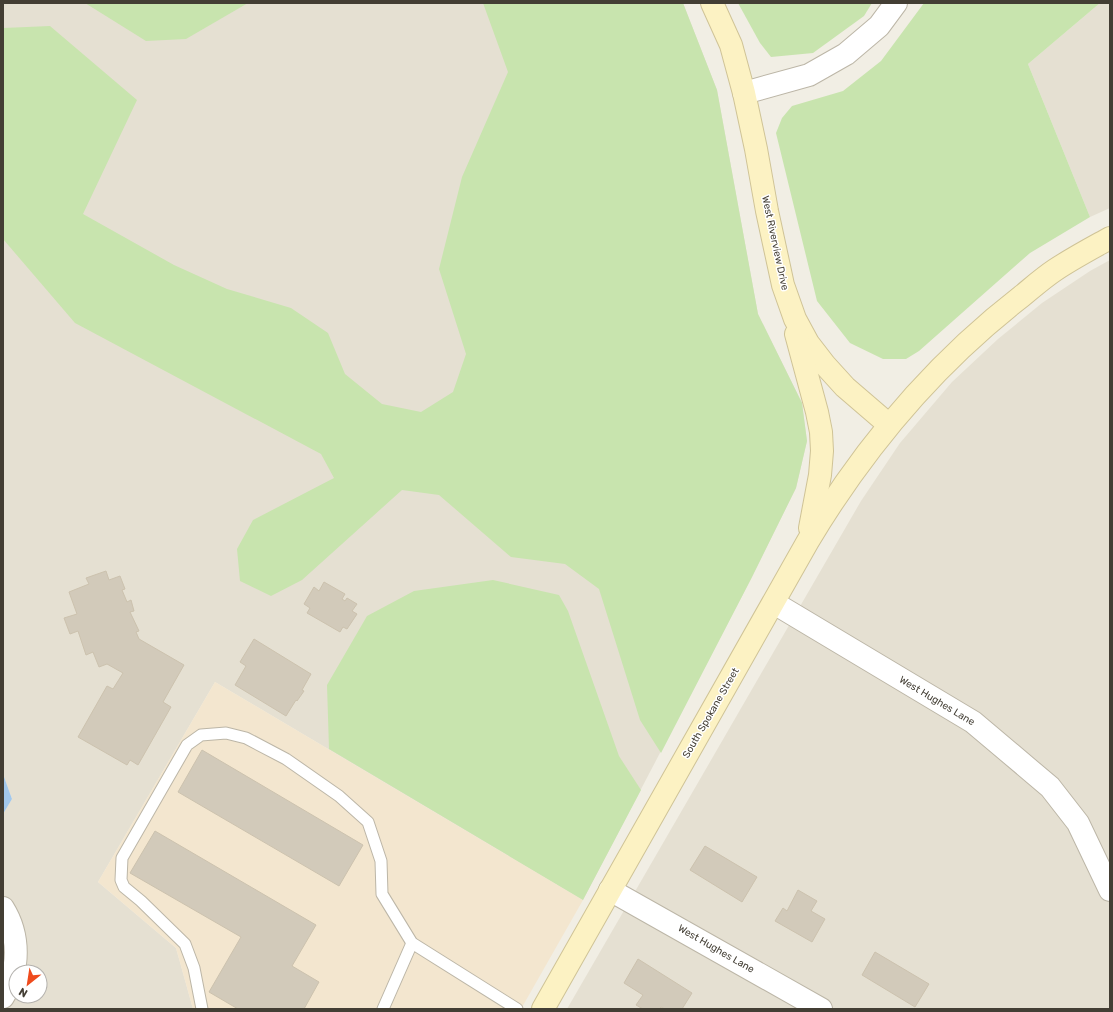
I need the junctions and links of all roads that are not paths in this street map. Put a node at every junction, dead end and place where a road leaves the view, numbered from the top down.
1 (712, 3) edge
2 (896, 3) edge
3 (744, 93) junction
4 (1110, 238) edge
5 (783, 285) junction
6 (888, 424) junction
7 (808, 541) junction
8 (774, 603) junction
9 (610, 890) junction
10 (1110, 890) edge
11 (3, 908) edge
12 (412, 943) junction
13 (3, 997) edge
14 (202, 1009) edge
15 (383, 1009) edge
16 (517, 1009) edge
17 (543, 1009) edge
18 (821, 1009) edge

1 - 3 street, West Riverview Drive
2 - 3 street
3 - 5 street, West Riverview Drive
4 - 6 street
5 - 6 street, West Riverview Drive
5 - 7 street
6 - 7 street, South Spokane Street
7 - 8 street, South Spokane Street
8 - 9 street, South Spokane Street
8 - 10 street, West Hughes Lane
9 - 17 street, South Spokane Street
9 - 18 street, West Hughes Lane
11 - 13 street
12 - 14 lane
12 - 15 lane
12 - 16 lane

